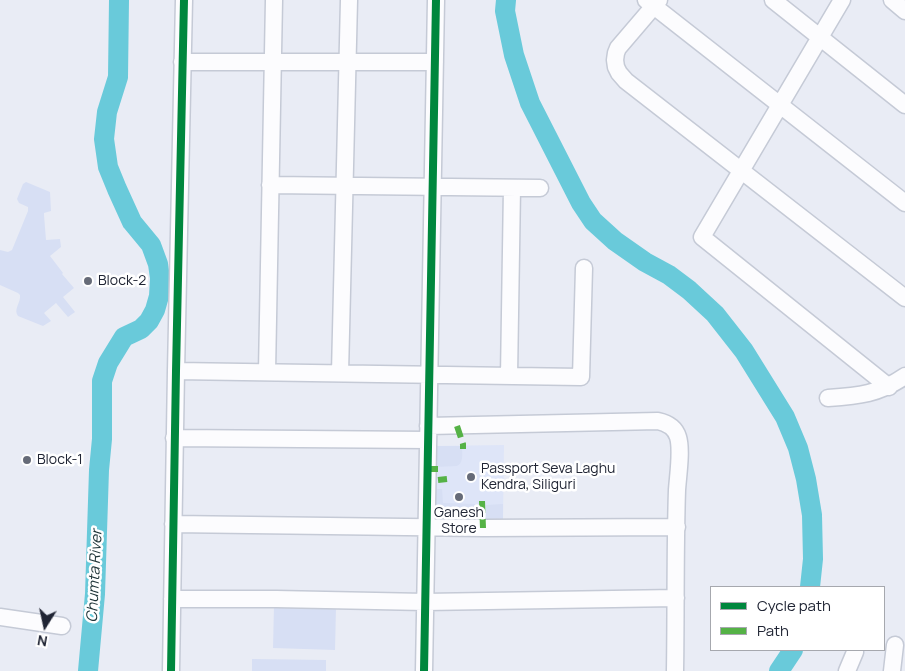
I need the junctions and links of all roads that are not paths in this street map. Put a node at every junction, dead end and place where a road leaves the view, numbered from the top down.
1 (184, 0) edge
2 (274, 0) edge
3 (349, 0) edge
4 (436, 0) edge
5 (773, 0) edge
6 (842, 0) edge
7 (892, 0) edge
8 (653, 2) edge
9 (905, 10) edge
10 (820, 37) junction
11 (182, 62) junction
12 (273, 62) junction
13 (348, 62) junction
14 (435, 62) junction
15 (780, 105) junction
16 (905, 105) edge
17 (741, 170) junction
18 (270, 185) junction
19 (345, 186) junction
20 (433, 187) junction
21 (512, 188) junction
22 (540, 188) dead end
23 (905, 203) edge
24 (584, 268) dead end
25 (905, 298) edge
26 (176, 371) junction
27 (267, 372) junction
28 (340, 373) junction
29 (429, 375) junction
30 (509, 376) junction
31 (905, 376) edge
32 (889, 387) junction
33 (828, 398) dead end
34 (428, 433) junction
35 (174, 438) junction
36 (173, 524) junction
37 (427, 527) junction
38 (677, 527) junction
39 (676, 598) junction
40 (172, 599) junction
41 (425, 602) junction
42 (0, 617) edge
43 (62, 626) dead end
44 (896, 645) dead end
45 (855, 652) dead end
46 (171, 671) edge
47 (424, 671) edge
48 (675, 671) edge
49 (847, 671) edge
50 (892, 671) edge

1 - 11 street
2 - 12 street
3 - 13 street
4 - 14 street
5 - 10 street
6 - 10 street
7 - 9 street
8 - 15 street
8 - 17 street
10 - 15 street
10 - 16 street
11 - 12 street
11 - 26 street
12 - 13 street
12 - 18 street
13 - 14 street
13 - 19 street
14 - 20 street
15 - 17 street
15 - 23 street
17 - 25 street
17 - 32 street
18 - 19 street
18 - 27 street
19 - 20 street
19 - 28 street
20 - 21 street
20 - 29 street
21 - 22 street
21 - 30 street
24 - 30 street
26 - 27 street
26 - 35 street
27 - 28 street
28 - 29 street
29 - 30 street
29 - 34 street
31 - 32 street
32 - 33 street
34 - 35 street
34 - 37 street
34 - 38 street
35 - 36 street
36 - 37 street
36 - 40 street
37 - 38 street
37 - 41 street
38 - 39 street
39 - 41 street
39 - 48 street
40 - 41 street
40 - 46 street
41 - 47 street
42 - 43 street
44 - 50 street
45 - 49 street

